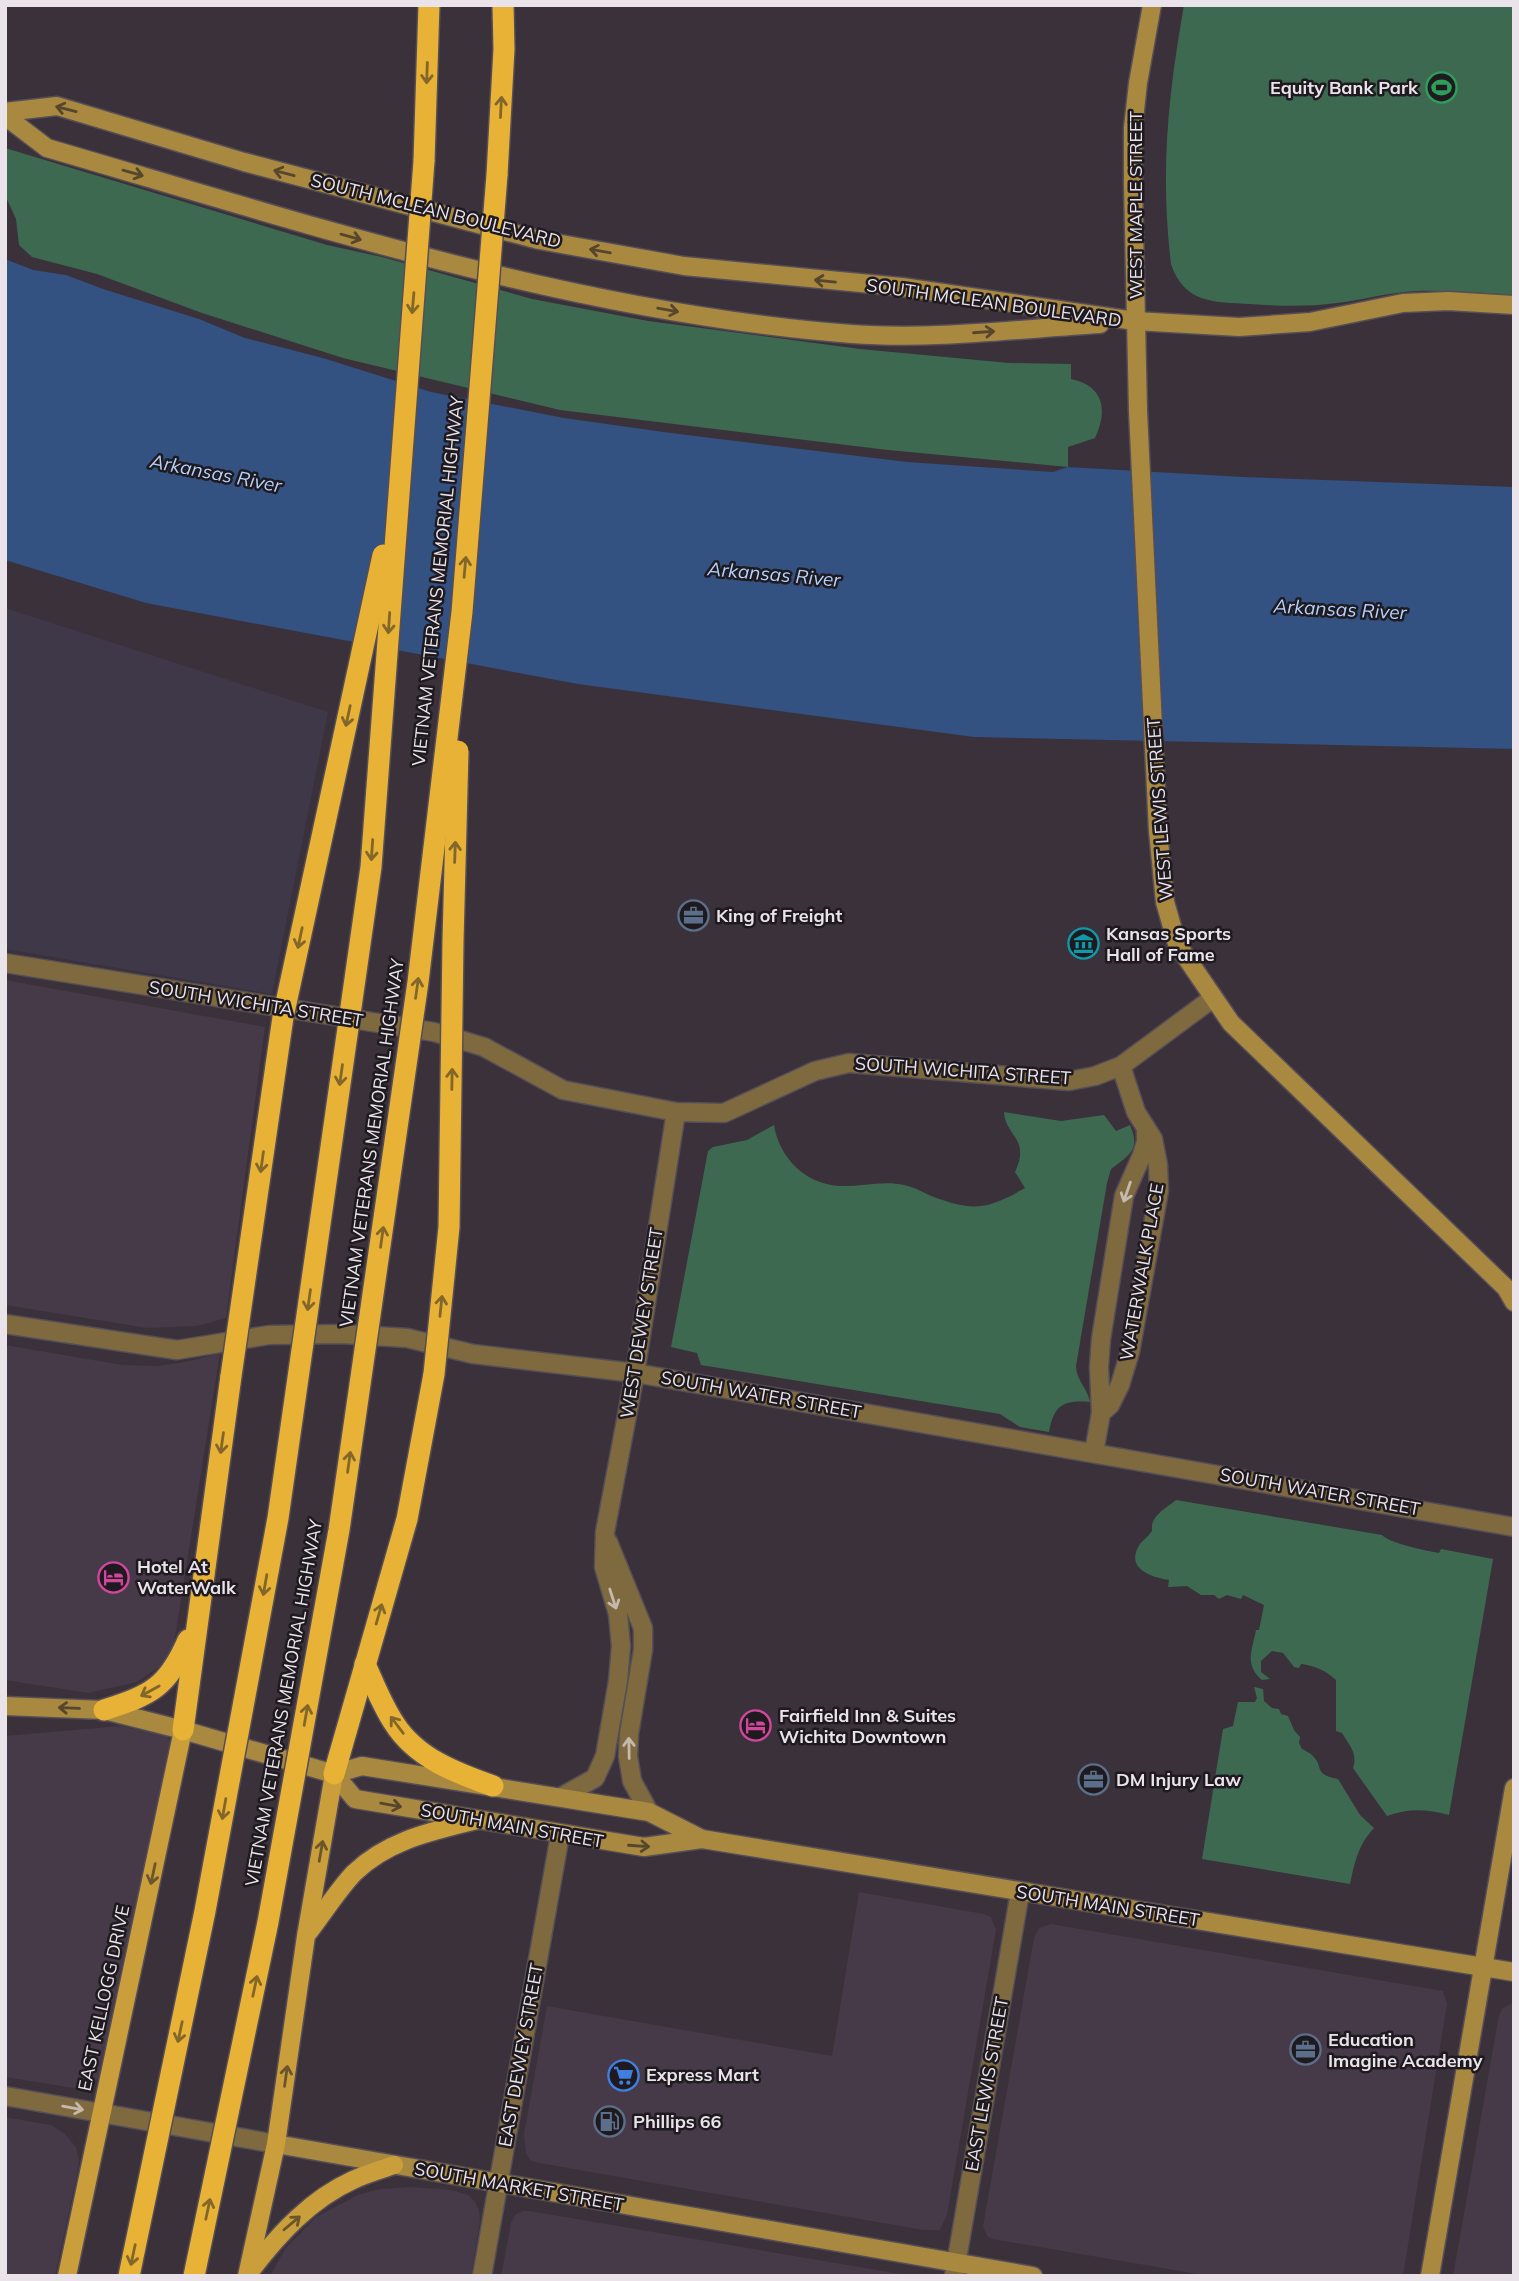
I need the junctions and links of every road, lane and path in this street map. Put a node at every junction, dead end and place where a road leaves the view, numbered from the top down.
1 (429, 5) edge
2 (503, 5) edge
3 (1152, 5) edge
4 (5, 114) edge
5 (1514, 305) edge
6 (1135, 321) junction
7 (399, 481) junction
8 (462, 612) junction
9 (5, 963) edge
10 (1213, 998) junction
11 (1121, 1066) junction
12 (676, 1112) junction
13 (1145, 1128) junction
14 (1510, 1295) edge
15 (5, 1324) edge
16 (635, 1373) junction
17 (1101, 1413) junction
18 (1094, 1452) junction
19 (1514, 1527) edge
20 (605, 1532) junction
21 (199, 1615) junction
22 (365, 1664) junction
23 (5, 1706) edge
24 (104, 1710) junction
25 (183, 1730) junction
26 (334, 1774) junction
27 (493, 1786) junction
28 (1514, 1788) edge
29 (561, 1797) junction
30 (649, 1812) junction
31 (477, 1820) junction
32 (560, 1835) junction
33 (702, 1839) junction
34 (1020, 1892) junction
35 (306, 1936) junction
36 (1484, 1967) junction
37 (1514, 1972) edge
38 (5, 2096) edge
39 (101, 2113) junction
40 (276, 2144) junction
41 (394, 2165) junction
42 (498, 2183) junction
43 (956, 2269) edge
44 (247, 2275) edge
45 (67, 2276) edge
46 (129, 2276) edge
47 (194, 2276) edge
48 (482, 2276) edge
49 (1033, 2276) edge
50 (1430, 2276) edge

1 -> 7 highway, bridge
8 -> 2 highway, VIETNAM VETERANS MEMORIAL HIGHWAY, bridge
3 - 6 street, WEST MAPLE STREET
6 -> 4 street, SOUTH MCLEAN BOULEVARD
4 -> 6 street, SOUTH MCLEAN BOULEVARD
5 - 6 street
6 - 10 street, WEST LEWIS STREET
7 -> 21 highway, bridge
7 -> 46 highway, bridge
22 -> 8 highway, bridge
47 -> 8 highway, VIETNAM VETERANS MEMORIAL HIGHWAY, bridge
9 - 12 street, SOUTH WICHITA STREET
10 - 11 street, SOUTH WICHITA STREET
10 - 14 street, WEST LEWIS STREET
11 - 12 street, SOUTH WICHITA STREET
11 - 13 street, WATERWALK PLACE
12 - 16 street, WEST DEWEY STREET
13 -> 17 street, WATERWALK PLACE
13 - 17 street, WATERWALK PLACE
15 - 16 street, SOUTH WATER STREET
16 - 18 street, SOUTH WATER STREET
16 - 20 street, WEST DEWEY STREET
17 - 18 street, WATERWALK PLACE
18 - 19 street, SOUTH WATER STREET
20 -> 29 street, WEST DEWEY STREET
30 -> 20 street
21 -> 24 highway
21 - 25 highway
22 - 26 highway
27 -> 22 highway
24 -> 23 street, SOUTH MAIN STREET
24 - 25 street, SOUTH MAIN STREET
25 - 26 street, SOUTH MAIN STREET
25 -> 39 main road, EAST KELLOGG DRIVE
26 - 27 street, SOUTH MAIN STREET
26 -> 31 street, SOUTH MAIN STREET
35 -> 26 main road
27 - 29 street, SOUTH MAIN STREET
28 - 36 street
29 - 30 street, SOUTH MAIN STREET
30 - 33 street, SOUTH MAIN STREET
31 - 32 street, SOUTH MAIN STREET
31 - 35 main road
32 -> 33 street, SOUTH MAIN STREET
32 - 42 street, EAST DEWEY STREET
33 - 34 street, SOUTH MAIN STREET
34 - 36 street, SOUTH MAIN STREET
34 - 43 street, EAST LEWIS STREET
40 -> 35 main road
36 - 37 street, SOUTH MAIN STREET
36 - 50 street
38 -> 39 street, SOUTH MARKET STREET
39 - 40 street, SOUTH MARKET STREET
39 - 45 main road, EAST KELLOGG DRIVE
40 - 41 street, SOUTH MARKET STREET
40 - 44 main road
41 - 42 street, SOUTH MARKET STREET
44 -> 41 main road
42 - 43 street, SOUTH MARKET STREET
42 - 48 street, EAST DEWEY STREET
43 - 49 street, SOUTH MARKET STREET

